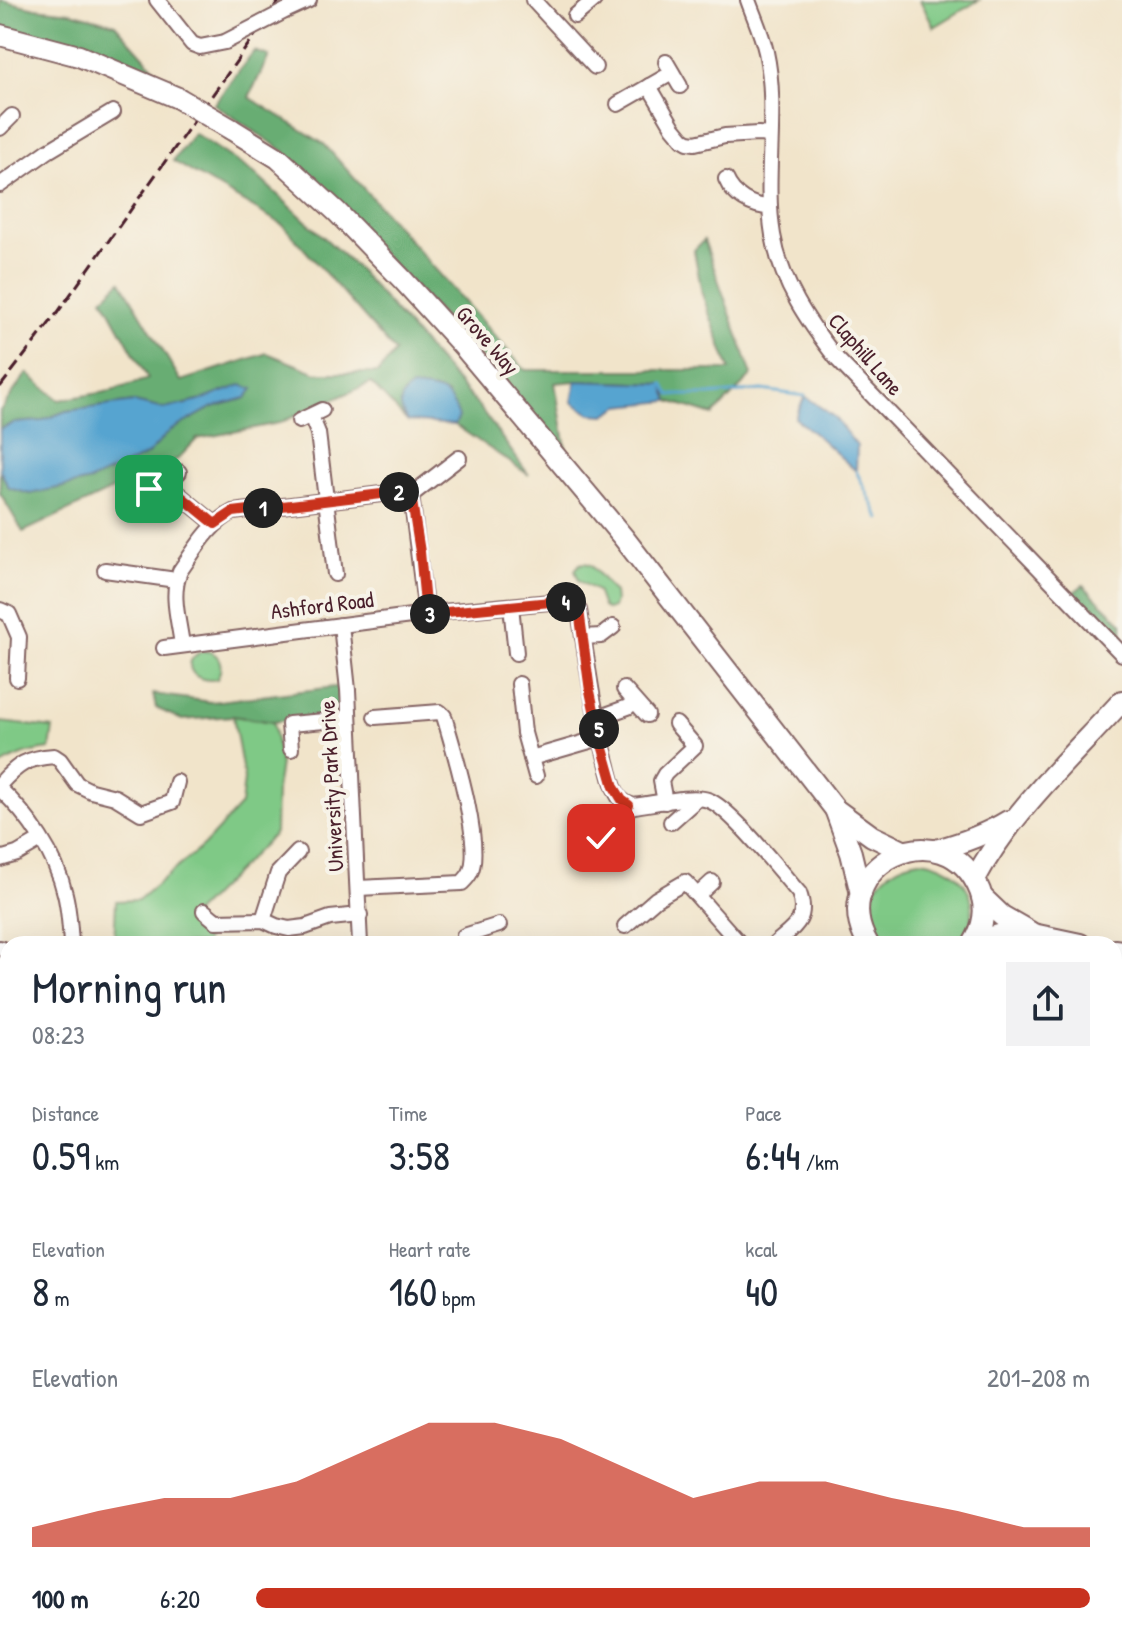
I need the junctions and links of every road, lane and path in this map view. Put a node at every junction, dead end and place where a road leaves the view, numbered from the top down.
1 (309, 0) edge
2 (533, 0) edge
3 (594, 0) edge
4 (748, 0) edge
5 (163, 2) edge
6 (575, 16) dead end
7 (0, 35) edge
8 (595, 67) dead end
9 (673, 74) dead end
10 (649, 86) junction
11 (618, 104) dead end
12 (113, 112) dead end
13 (12, 116) dead end
14 (0, 128) edge
15 (770, 135) junction
16 (726, 179) dead end
17 (0, 185) edge
18 (770, 207) junction
19 (311, 416) dead end
20 (449, 459) dead end
21 (149, 489) dead end
22 (411, 495) junction
23 (327, 501) junction
24 (215, 524) junction
25 (104, 571) dead end
26 (335, 574) dead end
27 (176, 580) junction
28 (511, 606) junction
29 (0, 610) edge
30 (426, 614) junction
31 (341, 625) junction
32 (613, 627) dead end
33 (583, 637) junction
34 (182, 645) junction
35 (164, 648) dead end
36 (516, 653) dead end
37 (1122, 654) edge
38 (17, 678) dead end
39 (519, 684) dead end
40 (624, 689) dead end
41 (634, 701) junction
42 (1122, 701) edge
43 (647, 715) dead end
44 (375, 717) dead end
45 (597, 718) junction
46 (349, 719) junction
47 (676, 724) dead end
48 (600, 738) junction
49 (291, 749) dead end
50 (531, 758) junction
51 (536, 776) dead end
52 (177, 782) dead end
53 (0, 787) edge
54 (697, 798) junction
55 (665, 802) junction
56 (629, 805) junction
57 (835, 809) junction
58 (1018, 815) junction
59 (671, 822) dead end
60 (41, 840) junction
61 (936, 850) junction
62 (903, 851) junction
63 (298, 852) dead end
64 (574, 855) dead end
65 (0, 859) edge
66 (712, 882) dead end
67 (358, 888) junction
68 (978, 888) junction
69 (861, 894) junction
70 (698, 895) junction
71 (204, 911) dead end
72 (360, 915) junction
73 (263, 920) junction
74 (499, 925) dead end
75 (625, 926) dead end
76 (1033, 934) junction
77 (70, 936) edge
78 (360, 936) edge
79 (485, 936) edge
80 (733, 936) edge
81 (785, 936) edge
82 (863, 936) edge
83 (977, 936) edge
84 (997, 936) edge
85 (1042, 936) edge

1 - 5 street, bridge
2 - 8 street
3 - 6 street
4 - 15 street, Claphill Lane
7 - 57 highway, Grove Way, bridge
9 - 10 street
10 - 11 street
10 - 15 street
12 - 17 street
13 - 14 street
15 - 18 street, Claphill Lane
16 - 18 street
18 - 37 street, Claphill Lane
19 - 23 street
20 - 22 street
21 - 24 street
22 - 23 street
22 - 30 street
23 - 24 street
23 - 26 street
24 - 27 street
25 - 27 street
27 - 34 street
28 - 30 street, Ashford Road
28 - 33 street, Ashford Road
28 - 36 street
29 - 38 street
30 - 31 street, Ashford Road
31 - 34 street, Ashford Road
31 - 46 street, University Park Drive
32 - 33 street
33 - 45 street, Ashford Road
34 - 35 street, Ashford Road
39 - 50 street
40 - 41 street
41 - 43 street
41 - 45 street
42 - 58 highway
44 - 67 street
45 - 48 street, Ashford Road
46 - 49 street
46 - 67 street, University Park Drive
47 - 55 street
48 - 50 street
48 - 56 street, Ashford Road
50 - 51 street
52 - 53 street
53 - 60 street
54 - 55 street
54 - 59 street
54 - 81 street
55 - 56 street
56 - 64 street
57 - 62 highway, Grove Way
57 - 69 highway, Grove Way
58 - 61 highway
58 - 68 highway
60 - 65 street
60 - 77 street
61 - 62 highway
61 - 68 highway
62 - 69 highway
63 - 73 street
66 - 70 street
67 - 72 street, University Park Drive
68 - 76 highway
68 - 83 highway
69 - 82 highway, Grove Way
70 - 75 street
70 - 80 street
71 - 73 street
72 - 73 street
72 - 78 street, University Park Drive
74 - 79 street
76 - 84 highway
76 - 85 highway

